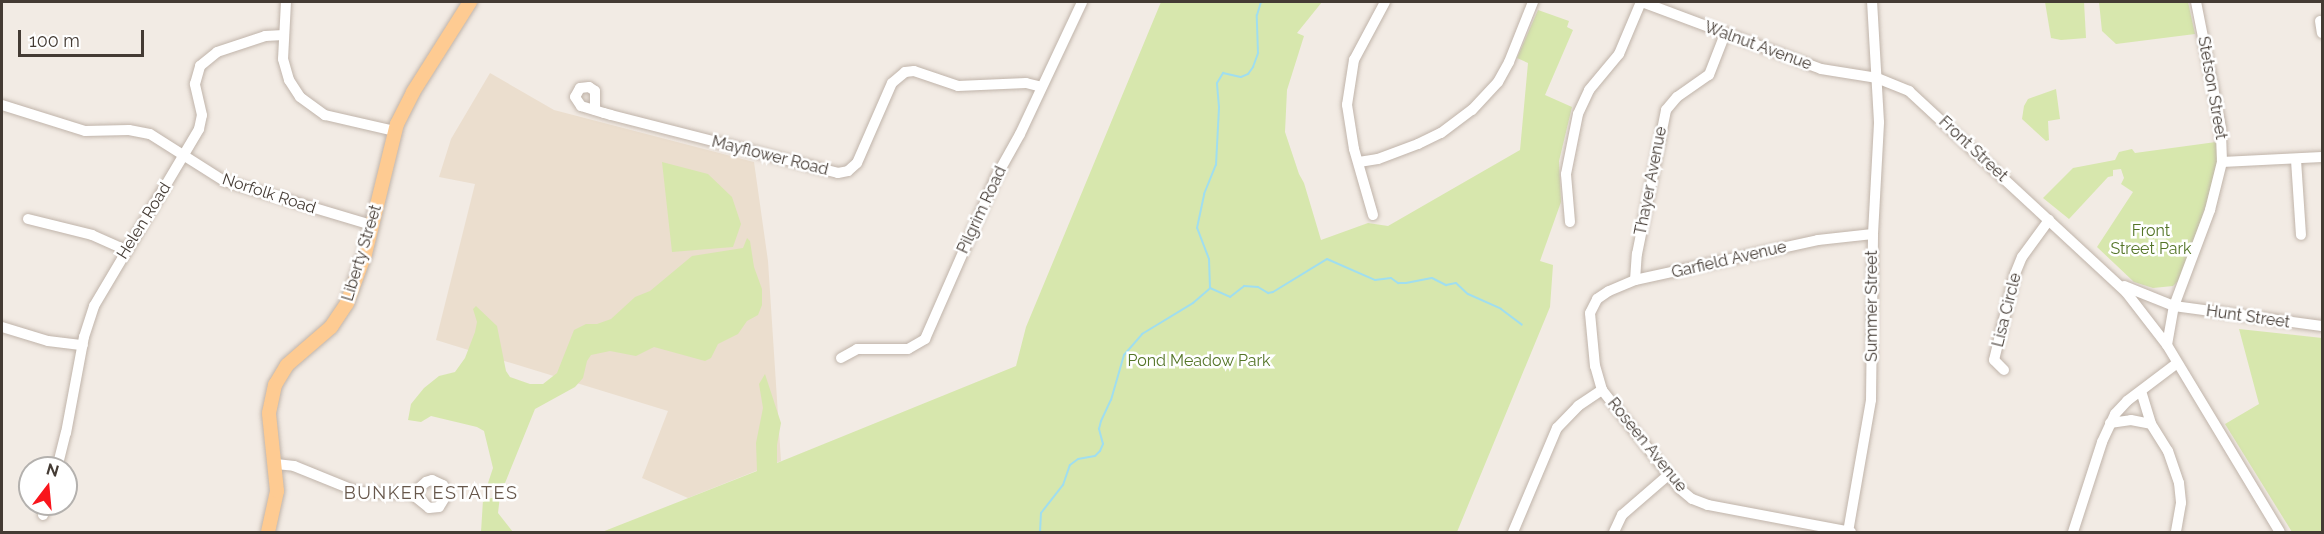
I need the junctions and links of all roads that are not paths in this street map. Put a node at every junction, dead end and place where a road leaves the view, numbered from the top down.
1 (286, 2) edge
2 (470, 2) edge
3 (1082, 2) edge
4 (1385, 2) edge
5 (1533, 2) edge
6 (1641, 2) edge
7 (1872, 2) edge
8 (2196, 2) edge
9 (2320, 21) dead end
10 (2322, 33) edge
11 (1725, 34) junction
12 (284, 35) junction
13 (1877, 78) junction
14 (1042, 87) junction
15 (2, 105) edge
16 (595, 110) junction
17 (395, 131) junction
18 (184, 156) junction
19 (2322, 157) edge
20 (2296, 160) junction
21 (1359, 162) junction
22 (2222, 162) junction
23 (1373, 215) dead end
24 (28, 219) dead end
25 (2049, 220) junction
26 (1570, 222) dead end
27 (372, 225) junction
28 (1873, 234) junction
29 (2301, 235) dead end
30 (126, 250) junction
31 (1635, 280) junction
32 (2118, 283) junction
33 (1592, 305) joint
34 (2174, 306) junction
35 (2, 327) edge
36 (2322, 327) edge
37 (83, 345) junction
38 (2167, 345) junction
39 (841, 358) dead end
40 (2176, 364) junction
41 (2004, 370) dead end
42 (1602, 390) junction
43 (2141, 391) junction
44 (2110, 423) junction
45 (2151, 424) junction
46 (60, 456) edge
47 (276, 464) junction
48 (1667, 476) junction
49 (412, 494) dead end
50 (268, 532) edge
51 (1513, 532) edge
52 (1614, 532) edge
53 (1849, 532) edge
54 (2073, 532) edge
55 (2176, 532) edge
56 (2280, 532) edge

1 - 12 street
2 - 17 main road, Liberty Street
3 - 14 street, Pilgrim Road
4 - 21 street
5 - 21 street
6 - 11 street, Walnut Avenue
6 - 26 street
7 - 13 street
8 - 22 street, Stetson Street
9 - 10 street
11 - 13 street, Walnut Avenue
11 - 31 street, Thayer Avenue
12 - 17 street
12 - 18 street, Helen Road
13 - 25 street, Front Street
13 - 28 street, Summer Street
14 - 16 street, Mayflower Road
14 - 39 street, Pilgrim Road
15 - 18 street, Norfolk Road
16 - 16 street, Mayflower Road
17 - 27 main road, Liberty Street
18 - 27 street, Norfolk Road
18 - 30 street, Helen Road
19 - 20 street
20 - 22 street
20 - 29 street
21 - 23 street
22 - 34 street, Stetson Street
24 - 30 street
25 - 32 street, Front Street
25 - 41 street, Lisa Circle
27 - 47 main road, Liberty Street
28 - 31 street, Garfield Avenue
28 - 53 street, Summer Street
30 - 37 street, Helen Road
31 - 33 street, Garfield Avenue
32 - 34 street, Front Street
32 - 38 street, Front Street
33 - 42 street, Roseen Avenue
34 - 36 street, Hunt Street
34 - 38 street, Stetson Street
35 - 37 street
37 - 46 street, Helen Road
38 - 40 street, Front Street
40 - 43 street
40 - 56 street, Front Street
42 - 48 street, Roseen Avenue
42 - 51 street
43 - 44 street
43 - 45 street
44 - 45 street
44 - 54 street
45 - 55 street
47 - 49 street
47 - 50 main road, Liberty Street
48 - 52 street
48 - 53 street, Roseen Avenue

